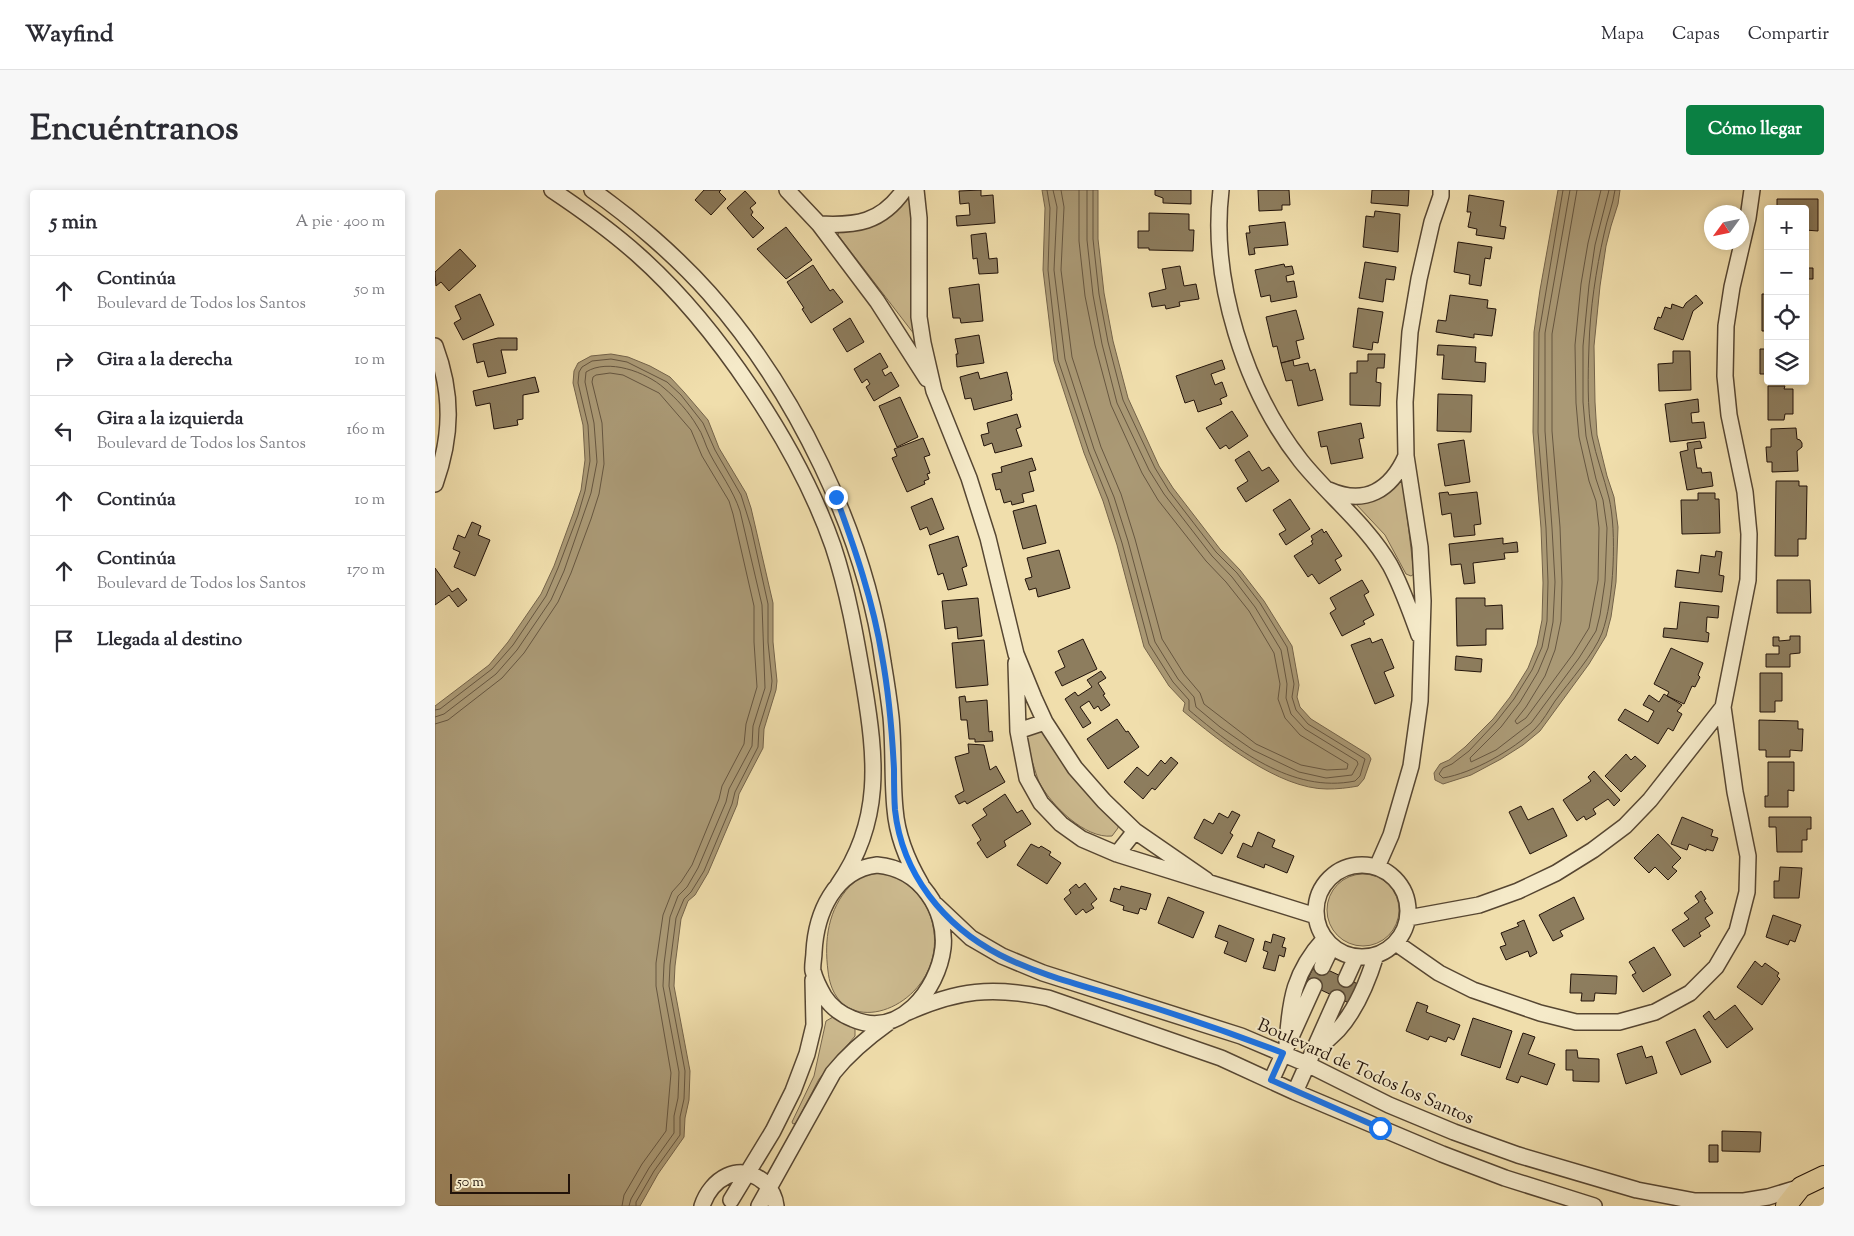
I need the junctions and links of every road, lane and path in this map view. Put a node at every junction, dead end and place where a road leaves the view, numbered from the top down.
1 (552, 190) edge
2 (592, 190) edge
3 (787, 190) edge
4 (904, 190) edge
5 (916, 190) edge
6 (1221, 190) edge
7 (1441, 190) edge
8 (1752, 190) edge
9 (819, 224) junction
10 (435, 346) edge
11 (934, 392) junction
12 (1406, 456) junction
13 (437, 474) edge
14 (1325, 488) junction
15 (1421, 643) junction
16 (1016, 654) junction
17 (1723, 707) junction
18 (1045, 722) junction
19 (1018, 731) junction
20 (1135, 831) junction
21 (1117, 854) junction
22 (1377, 867) junction
23 (1206, 880) junction
24 (921, 884) junction
25 (838, 885) junction
26 (935, 905) junction
27 (1316, 916) junction
28 (1408, 918) junction
29 (1328, 942) junction
30 (1396, 943) junction
31 (1375, 955) junction
32 (1356, 957) junction
33 (1323, 967) dead end
34 (813, 971) junction
35 (1346, 979) dead end
36 (1314, 986) dead end
37 (1337, 998) dead end
38 (1304, 1007) junction
39 (906, 1013) junction
40 (1328, 1018) junction
41 (890, 1022) junction
42 (1285, 1048) junction
43 (1310, 1059) junction
44 (1271, 1080) junction
45 (1295, 1092) junction
46 (773, 1131) junction
47 (794, 1142) junction
48 (748, 1172) junction
49 (1823, 1175) edge
50 (1801, 1187) junction
51 (770, 1188) junction
52 (731, 1200) dead end
53 (703, 1206) edge
54 (759, 1206) edge
55 (776, 1206) edge
56 (1594, 1206) edge
57 (1786, 1206) edge

1 - 25 street
2 - 24 street
3 - 9 street
4 - 9 street
5 - 11 street
6 - 14 street
7 - 12 street
8 - 17 street
9 - 11 street
10 - 13 street
11 - 16 street
12 - 14 street
12 - 15 street
14 - 15 street
15 - 22 street
16 - 18 street
16 - 19 street
17 - 28 street
17 - 30 street
18 - 19 street
18 - 20 street
19 - 21 street
20 - 21 street
20 - 23 street
21 - 23 street
22 - 27 street
22 - 28 street
23 - 27 street
24 - 25 street
24 - 26 street
25 - 34 street
26 - 39 street
26 - 42 street, Boulevard de Todos los Santos
27 - 29 street
28 - 30 street
29 - 32 street
29 - 33 street
29 - 42 street
30 - 31 street
31 - 32 street
31 - 43 street
32 - 35 street
34 - 41 street
34 - 46 street
36 - 38 street
37 - 40 street
38 - 40 street
38 - 42 street
39 - 41 street
39 - 44 street
40 - 43 street
41 - 47 street
42 - 43 street, Boulevard de Todos los Santos
42 - 44 street
43 - 45 street
43 - 50 street, Boulevard de Todos los Santos
44 - 45 street
45 - 56 street
46 - 47 street
46 - 48 street
47 - 51 street
48 - 51 street
48 - 52 street
48 - 53 street
49 - 50 main road
50 - 57 main road
51 - 54 street
51 - 55 street

